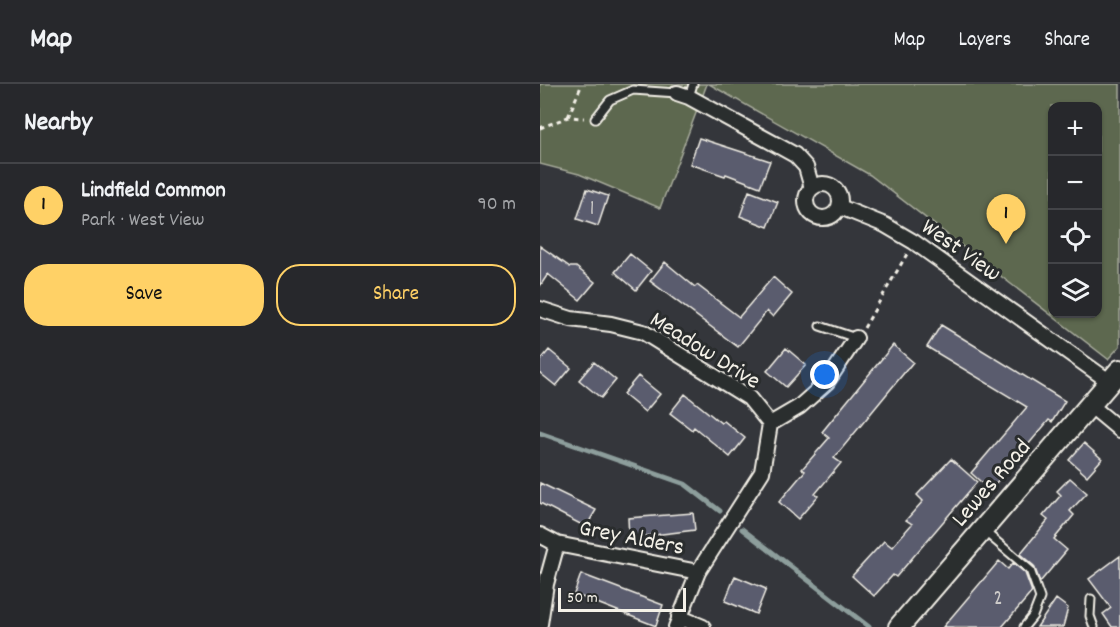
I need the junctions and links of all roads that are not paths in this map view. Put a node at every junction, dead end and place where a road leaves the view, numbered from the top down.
1 (686, 91) edge
2 (595, 119) road end
3 (813, 188) junction
4 (840, 207) junction
5 (540, 309) edge
6 (820, 326) dead end
7 (856, 338) joint
8 (1115, 376) edge
9 (1090, 405) junction
10 (770, 424) junction
11 (1120, 430) edge
12 (982, 530) junction
13 (540, 535) edge
14 (557, 544) junction
15 (698, 572) junction
16 (1091, 599) dead end
17 (678, 622) edge
18 (540, 625) edge
19 (545, 627) edge
20 (703, 627) edge
21 (899, 627) edge
22 (1024, 627) edge
23 (1094, 627) edge

1 - 2 lane
1 - 3 street
3 - 4 street
3 - 4 street
4 - 8 street, West View
5 - 10 street, Meadow Drive
6 - 7 lane
7 - 10 street, Meadow Drive
8 - 9 main road, Lewes Road
9 - 11 street
9 - 12 main road, Lewes Road
10 - 15 street, Meadow Drive
12 - 21 main road, Lewes Road
12 - 22 lane
13 - 14 street, Grey Alders
14 - 15 street, Grey Alders
14 - 18 street, Grey Alders
15 - 17 street, Meadow Drive
16 - 23 lane
17 - 20 street
18 - 19 street

